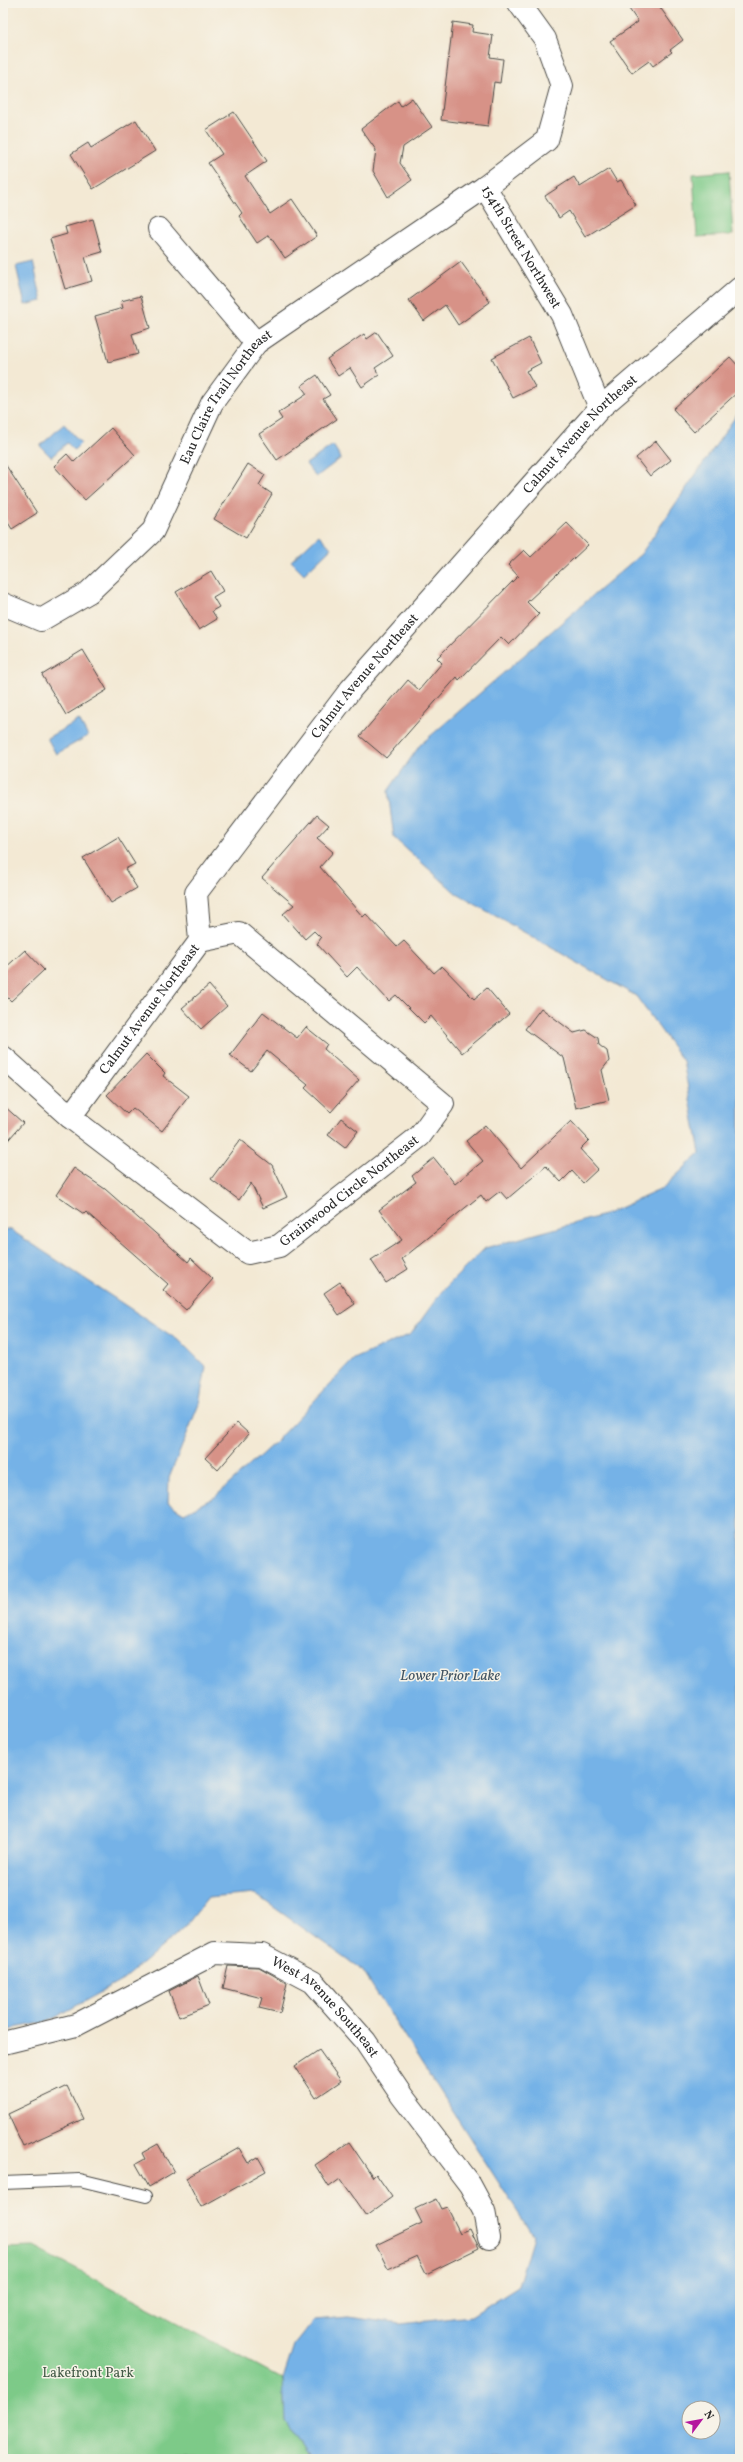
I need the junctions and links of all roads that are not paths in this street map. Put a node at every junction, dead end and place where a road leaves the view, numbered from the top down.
1 (519, 3) edge
2 (485, 187) junction
3 (159, 228) dead end
4 (740, 288) edge
5 (256, 343) junction
6 (600, 408) junction
7 (3, 604) edge
8 (200, 941) junction
9 (3, 1057) edge
10 (70, 1117) junction
11 (3, 2043) edge
12 (3, 2183) edge
13 (146, 2196) dead end
14 (488, 2238) dead end

1 - 2 street, 154th Street Northwest
2 - 5 street, Eau Claire Trail Northeast
2 - 6 street, 154th Street Northwest
3 - 5 street
4 - 6 street, Calmut Avenue Northeast
5 - 7 street, Eau Claire Trail Northeast
6 - 8 street, Calmut Avenue Northeast
8 - 10 street, Calmut Avenue Northeast
8 - 10 street, Grainwood Circle Northeast
9 - 10 street, Grainwood Circle Northeast
11 - 14 street, West Avenue Southeast
12 - 13 lane

